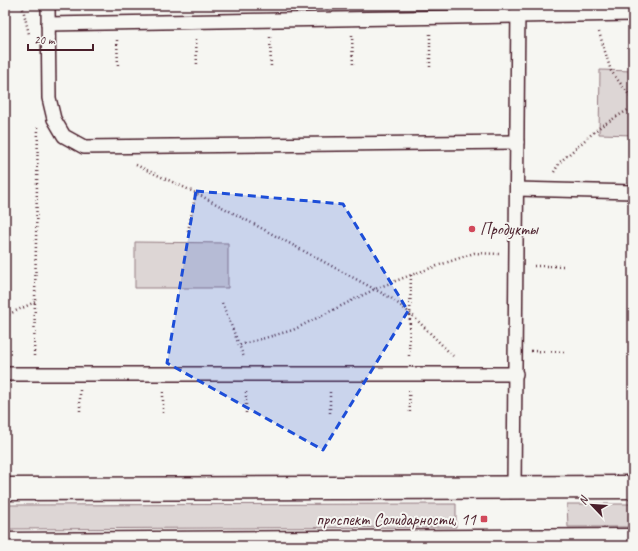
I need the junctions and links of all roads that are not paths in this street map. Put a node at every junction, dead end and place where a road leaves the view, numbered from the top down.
1 (48, 5) edge
2 (518, 10) edge
3 (633, 14) edge
4 (48, 24) junction
5 (517, 142) junction
6 (517, 189) junction
7 (633, 192) edge
8 (5, 374) edge
9 (516, 374) junction
10 (514, 487) junction
11 (633, 487) edge
12 (5, 489) edge
13 (633, 540) edge
14 (5, 544) edge

1 - 4 lane
2 - 3 lane
2 - 4 lane
2 - 5 lane
4 - 5 lane
5 - 6 lane
6 - 7 lane
6 - 9 lane
8 - 9 lane
9 - 10 lane
10 - 11 street
10 - 12 street
13 - 14 street

